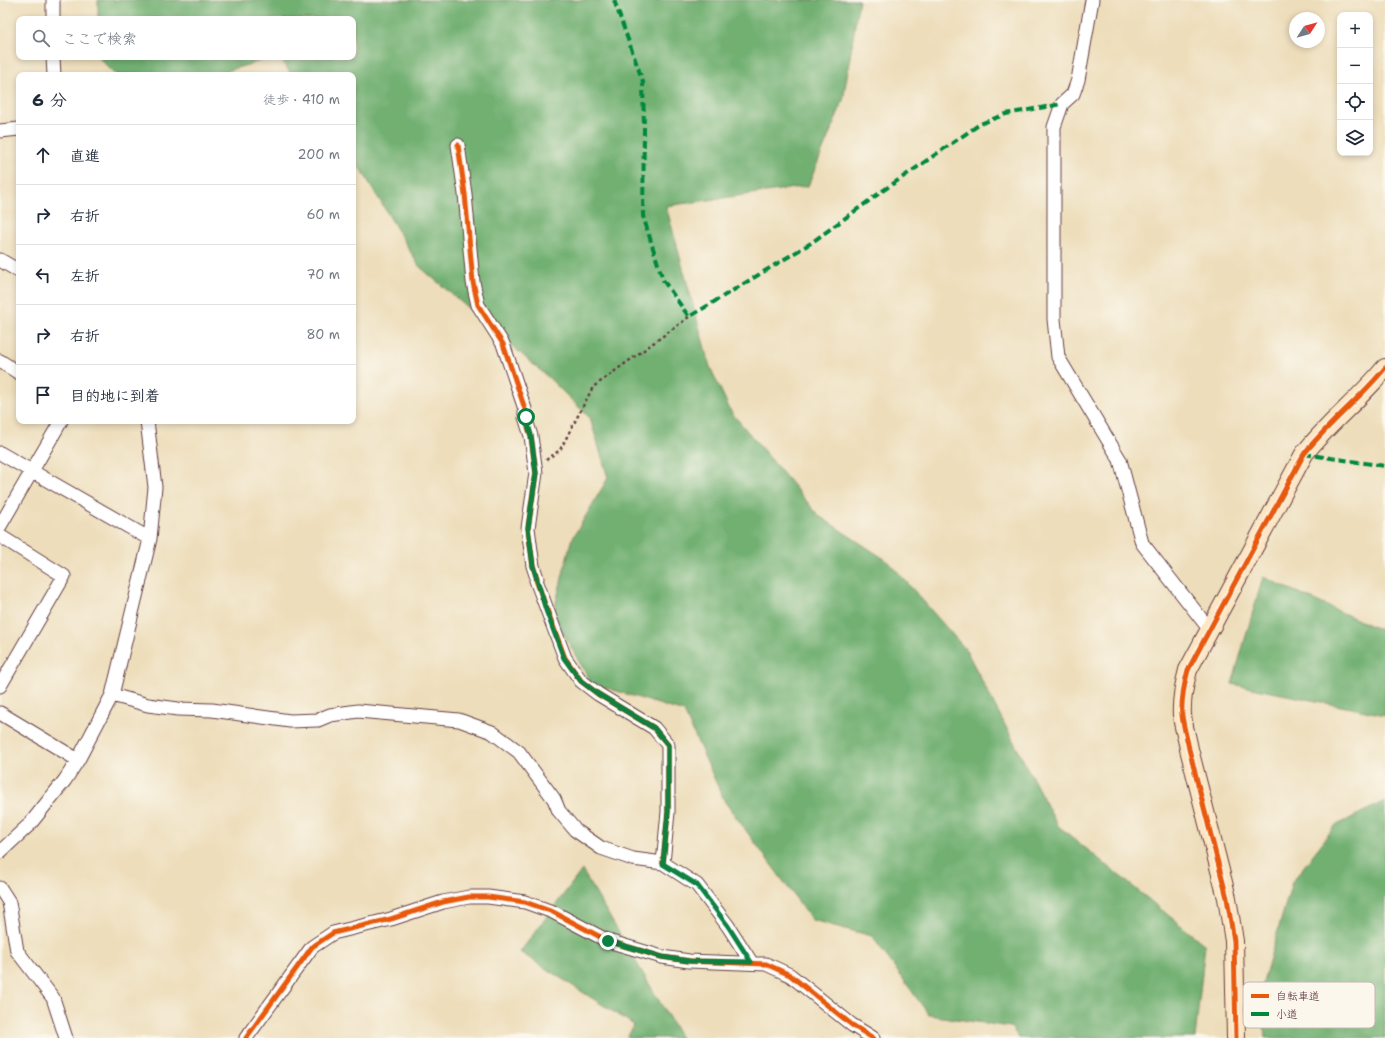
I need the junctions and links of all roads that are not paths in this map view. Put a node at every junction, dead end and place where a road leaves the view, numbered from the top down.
1 (53, 0) edge
2 (1092, 0) edge
3 (53, 16) edge
4 (53, 60) edge
5 (54, 72) edge
6 (16, 129) edge
7 (0, 131) edge
8 (458, 145) dead end
9 (0, 260) edge
10 (16, 269) edge
11 (0, 361) edge
12 (1385, 368) edge
13 (16, 370) edge
14 (59, 424) edge
15 (147, 424) edge
16 (0, 453) edge
17 (31, 472) junction
18 (0, 526) edge
19 (0, 536) edge
20 (150, 539) junction
21 (1210, 630) junction
22 (0, 686) edge
23 (112, 695) junction
24 (0, 713) edge
25 (78, 760) junction
26 (0, 852) edge
27 (663, 864) junction
28 (0, 888) edge
29 (751, 962) junction
30 (66, 1038) edge
31 (246, 1038) edge
32 (873, 1038) edge
33 (1236, 1038) edge

1 - 3 street
2 - 21 street
4 - 5 street
6 - 7 street
8 - 27 street
9 - 10 street
11 - 13 street
12 - 21 street
14 - 17 street
15 - 20 street
16 - 17 street
17 - 18 street
17 - 20 street
19 - 22 street
20 - 23 street
21 - 33 street
23 - 25 street
23 - 27 street
24 - 25 street
25 - 26 street
27 - 29 street
28 - 30 street
29 - 31 street
29 - 32 street

